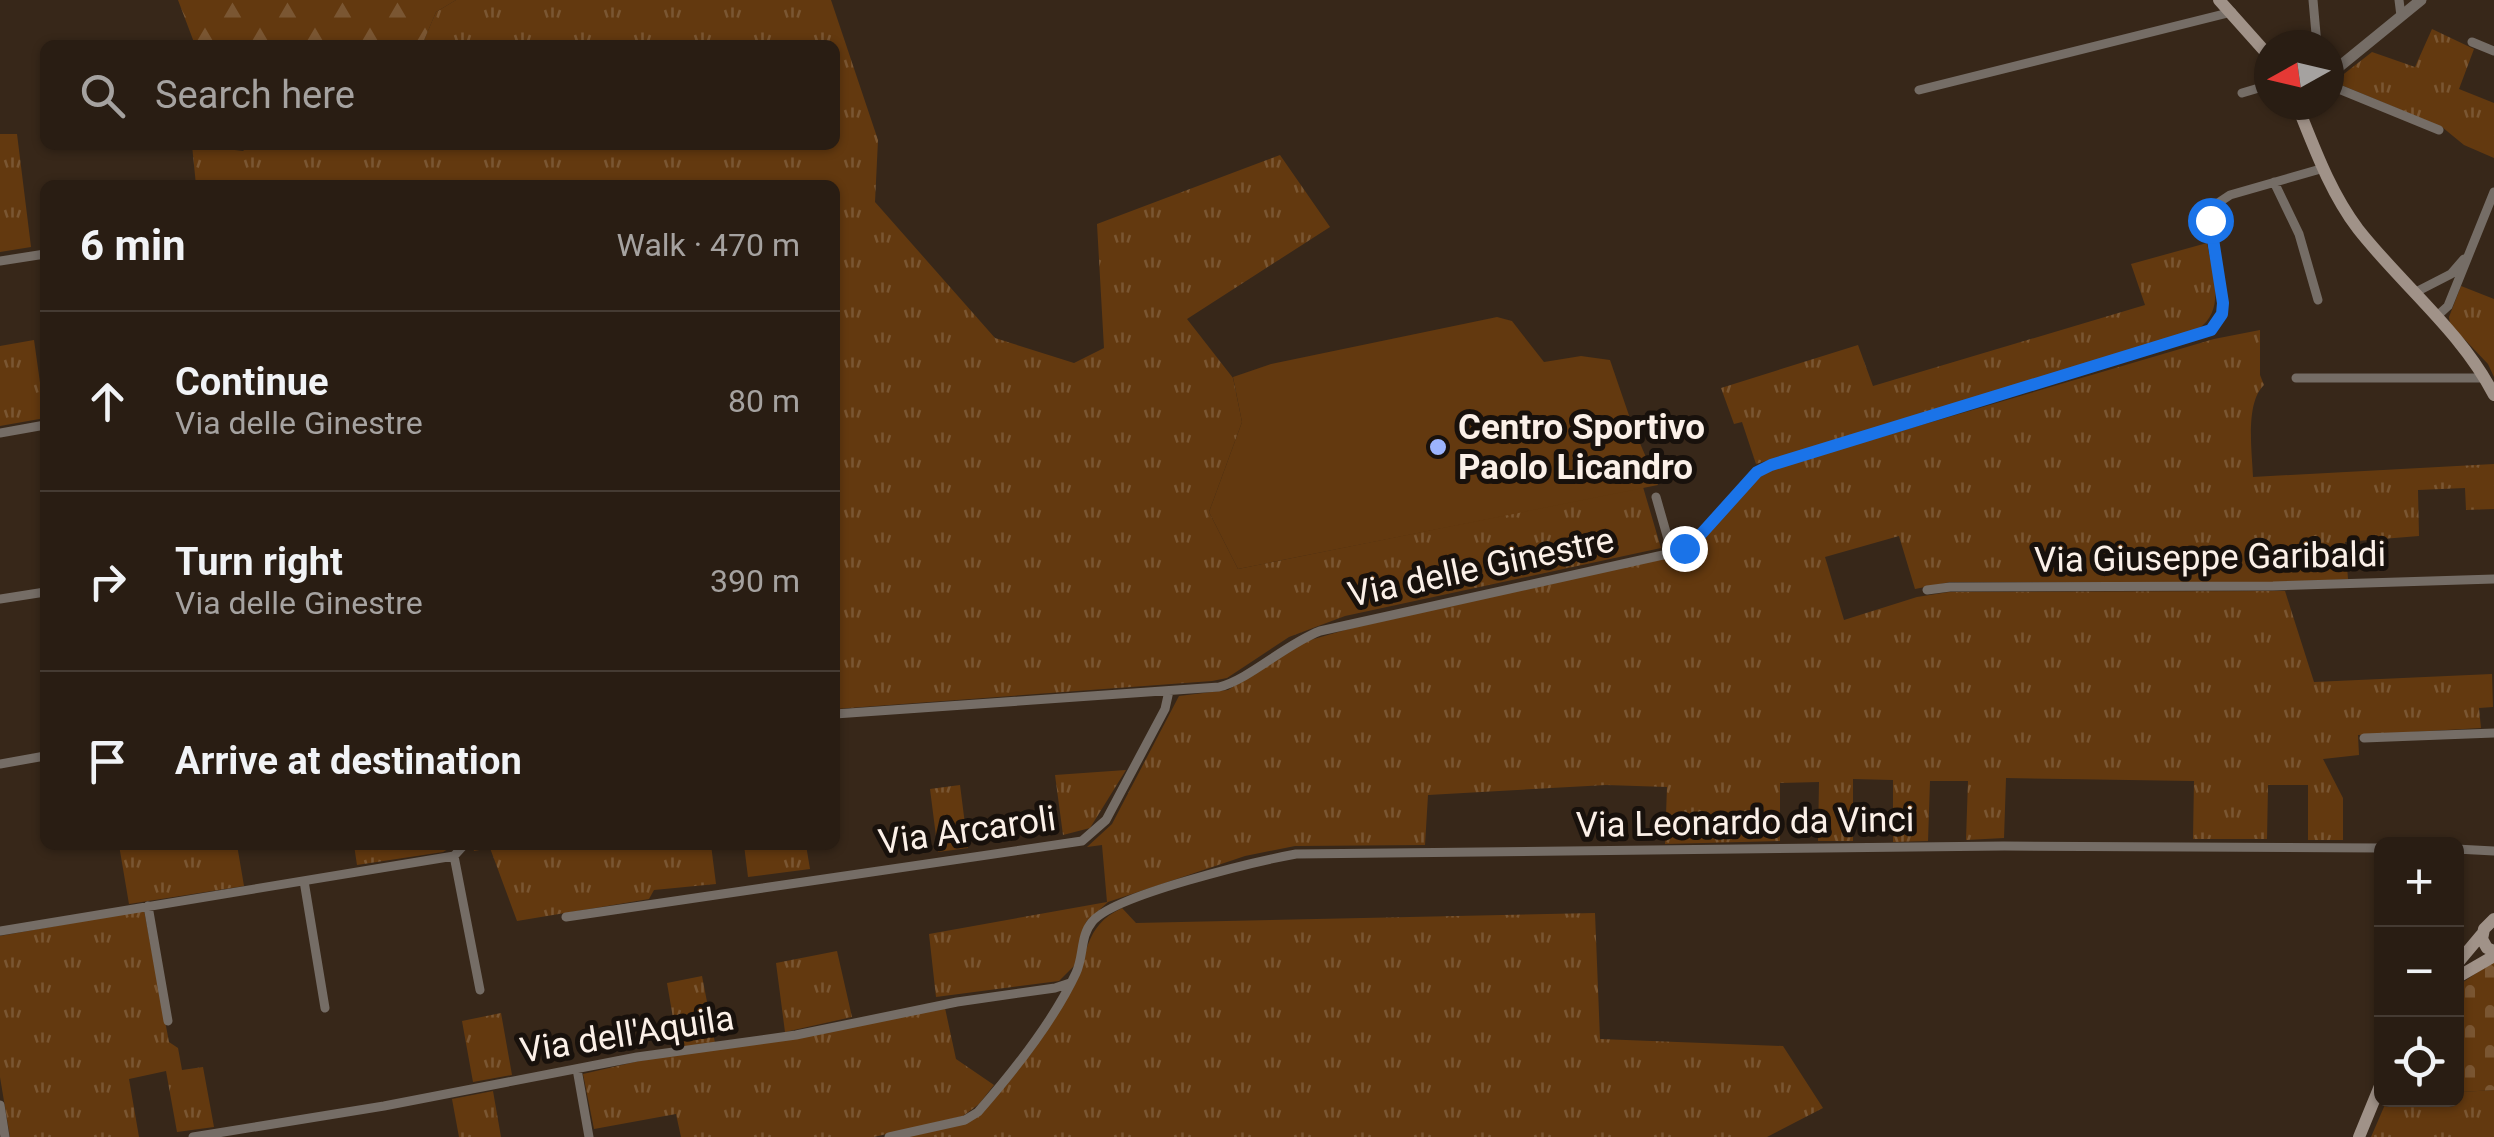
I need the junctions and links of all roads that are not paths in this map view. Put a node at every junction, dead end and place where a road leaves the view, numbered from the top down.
1 (2219, 0) edge
2 (2313, 0) edge
3 (2400, 0) edge
4 (2421, 0) edge
5 (2232, 12) junction
6 (2401, 16) junction
7 (2316, 30) edge
8 (2254, 38) edge
9 (2472, 42) dead end
10 (2494, 51) edge
11 (2344, 63) edge
12 (2254, 89) edge
13 (1919, 90) dead end
14 (2344, 91) edge
15 (2242, 93) dead end
16 (2303, 120) edge
17 (2440, 130) dead end
18 (2324, 168) junction
19 (2274, 182) junction
20 (2494, 192) edge
21 (2469, 253) junction
22 (40, 255) edge
23 (0, 261) edge
24 (2414, 293) junction
25 (2318, 300) dead end
26 (2436, 317) junction
27 (2477, 365) junction
28 (2448, 376) junction
29 (2296, 378) dead end
30 (2485, 378) junction
31 (2494, 395) edge
32 (40, 427) edge
33 (0, 433) edge
34 (1656, 497) dead end
35 (1672, 553) junction
36 (2494, 579) edge
37 (1927, 590) dead end
38 (40, 593) edge
39 (0, 600) edge
40 (1169, 691) junction
41 (840, 714) edge
42 (2494, 733) edge
43 (2364, 738) dead end
44 (40, 757) edge
45 (0, 764) edge
46 (2374, 848) edge
47 (2464, 849) edge
48 (459, 850) edge
49 (2494, 851) edge
50 (454, 856) junction
51 (304, 881) junction
52 (148, 906) junction
53 (566, 917) dead end
54 (2490, 925) edge
55 (0, 930) edge
56 (2493, 952) edge
57 (2464, 956) edge
58 (2464, 972) edge
59 (1070, 983) junction
60 (480, 990) dead end
61 (1035, 990) junction
62 (325, 1008) dead end
63 (1052, 1012) junction
64 (168, 1021) dead end
65 (576, 1069) junction
66 (2374, 1100) edge
67 (0, 1105) edge
68 (218, 1135) edge
69 (6, 1137) edge
70 (193, 1137) edge
71 (589, 1137) edge
72 (889, 1137) edge
73 (2359, 1137) edge

1 - 5 main road
2 - 7 street
3 - 6 street
4 - 6 street
5 - 8 main road
5 - 13 street
6 - 11 street
9 - 10 street
12 - 15 street
14 - 17 street
16 - 18 main road
18 - 19 street, Via delle Ginestre
18 - 24 main road
19 - 25 street
19 - 35 street, Via delle Ginestre
20 - 21 street
21 - 24 street
21 - 26 street
22 - 23 street
24 - 26 main road
26 - 27 main road
27 - 28 street
27 - 30 main road
28 - 29 street
28 - 30 street
30 - 31 main road
32 - 33 street
34 - 35 street
35 - 40 street, Via delle Ginestre
36 - 37 street, Via Giuseppe Garibaldi
38 - 39 street
40 - 41 street, Via delle Ginestre
40 - 53 street, Via Arcaroli
42 - 43 street
44 - 45 street
46 - 59 street, Via Leonardo da Vinci
47 - 49 street
48 - 50 street
50 - 51 street
50 - 60 street
51 - 52 street
51 - 62 street
52 - 55 street
52 - 64 street
54 - 56 main road
54 - 57 main road
56 - 58 main road
59 - 61 street, Via dell'Aquila
59 - 63 street
61 - 63 street
61 - 65 street, Via dell'Aquila
63 - 72 street
65 - 68 street, Via dell'Aquila
65 - 71 street
66 - 73 main road
67 - 69 street
68 - 70 street, Via dell'Aquila

